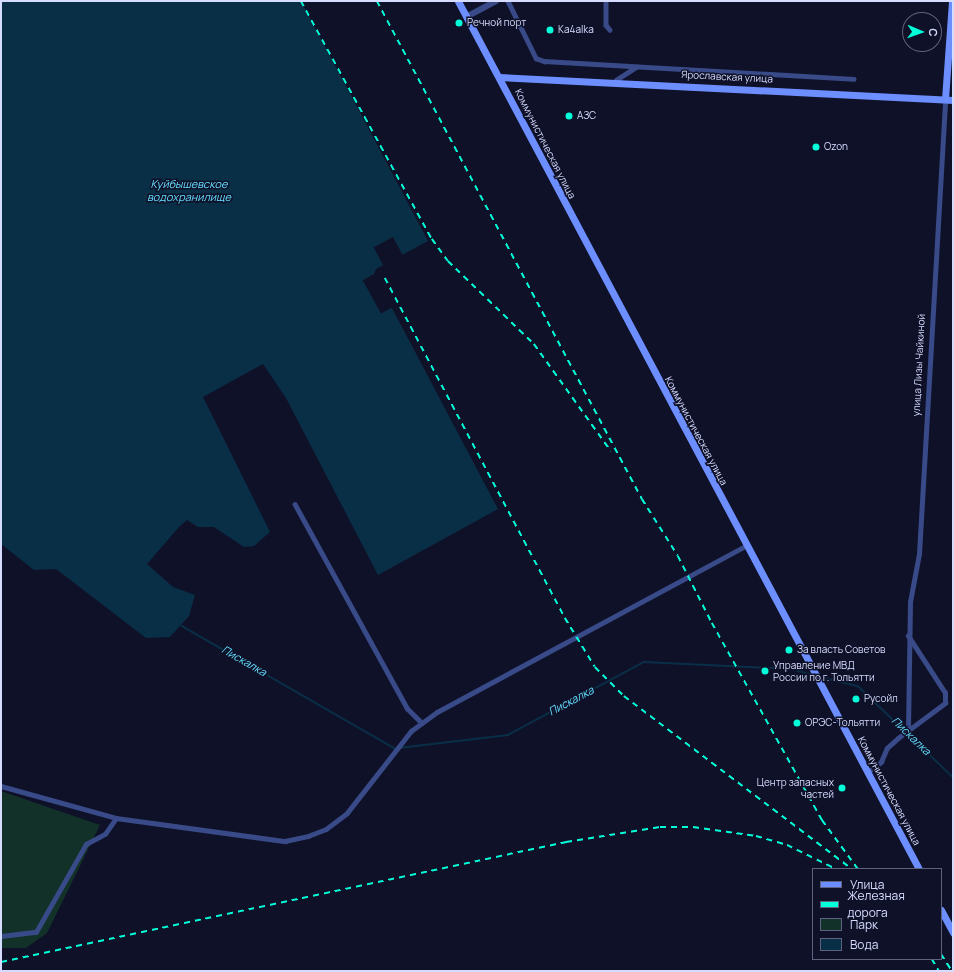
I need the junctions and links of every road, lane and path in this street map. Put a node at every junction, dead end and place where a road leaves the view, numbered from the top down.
1 (458, 1) edge
2 (496, 1) edge
3 (508, 1) edge
4 (606, 1) edge
5 (952, 1) edge
6 (466, 17) junction
7 (610, 30) dead end
8 (636, 67) junction
9 (499, 77) junction
10 (853, 79) dead end
11 (616, 80) junction
12 (945, 99) junction
13 (953, 100) edge
14 (295, 504) dead end
15 (747, 545) junction
16 (908, 636) junction
17 (422, 723) junction
18 (908, 730) junction
19 (867, 773) junction
20 (1, 786) edge
21 (116, 818) junction
22 (918, 868) edge
23 (942, 912) edge
24 (953, 932) edge
25 (1, 936) edge

1 - 6 main road, Коммунистическая улица
2 - 6 street
3 - 8 street
4 - 7 street
5 - 12 main road, улица Лизы Чайкиной
6 - 9 main road, Коммунистическая улица
8 - 10 street
8 - 11 street
9 - 11 main road, Ярославская улица
9 - 15 main road, Коммунистическая улица
11 - 12 main road, Ярославская улица
12 - 13 main road, Ярославская улица
12 - 16 street, улица Лизы Чайкиной
14 - 17 street
15 - 17 street
15 - 19 main road, Коммунистическая улица
16 - 18 street, улица Лизы Чайкиной
16 - 18 street
17 - 21 street
18 - 19 street
19 - 22 main road, Коммунистическая улица
20 - 21 street
21 - 25 street
23 - 24 main road

